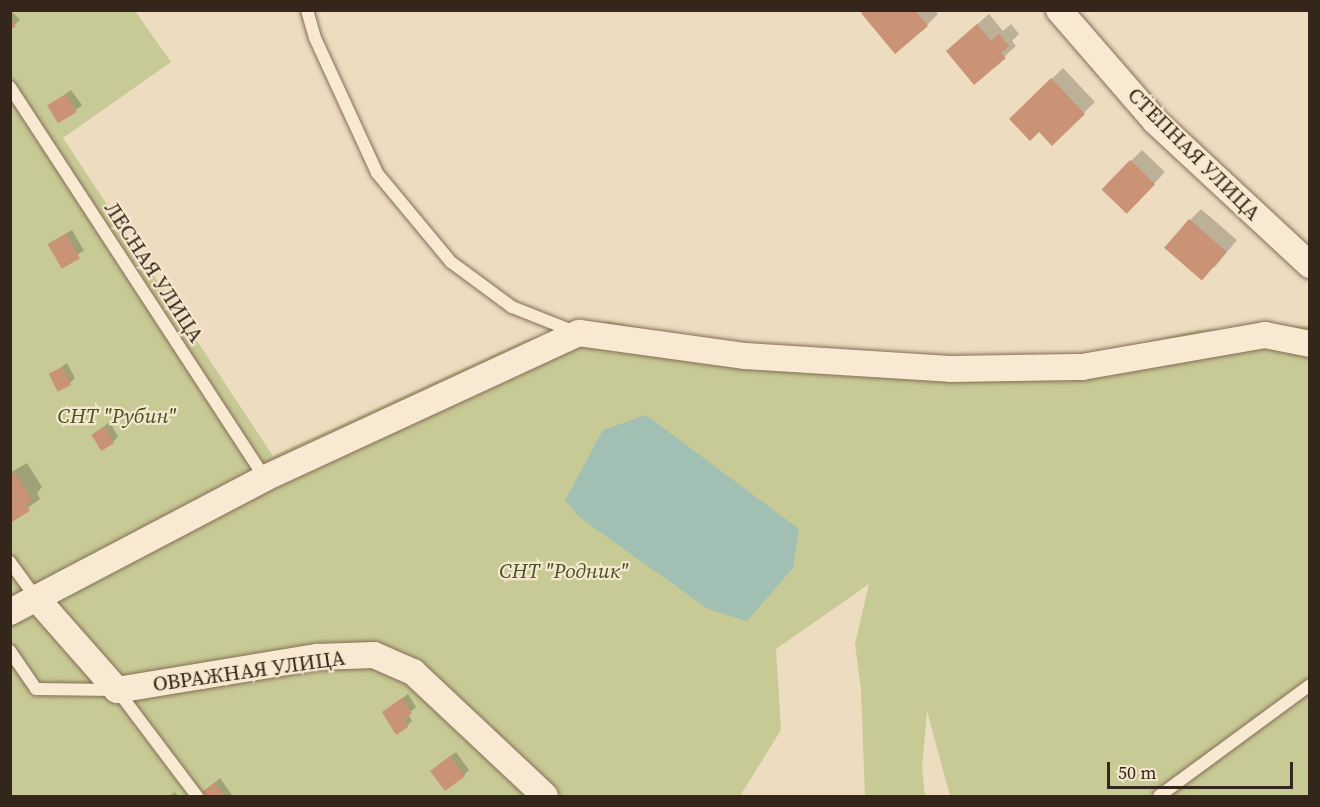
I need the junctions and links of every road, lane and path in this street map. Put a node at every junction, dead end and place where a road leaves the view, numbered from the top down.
1 (307, 10) edge
2 (1059, 10) edge
3 (10, 87) edge
4 (1310, 265) edge
5 (579, 333) junction
6 (1310, 344) edge
7 (265, 478) junction
8 (10, 562) edge
9 (37, 599) junction
10 (10, 612) edge
11 (10, 651) edge
12 (1310, 685) edge
13 (117, 690) junction
14 (197, 796) edge
15 (545, 796) edge
16 (1159, 796) edge

1 - 5 lane
2 - 4 street, СТЕПНАЯ УЛИЦА
3 - 7 lane, ЛЕСНАЯ УЛИЦА
5 - 6 street
5 - 7 street
7 - 9 street
8 - 9 lane
9 - 10 street
9 - 13 street
11 - 13 lane
12 - 16 lane
13 - 14 lane
13 - 15 street, ОВРАЖНАЯ УЛИЦА

